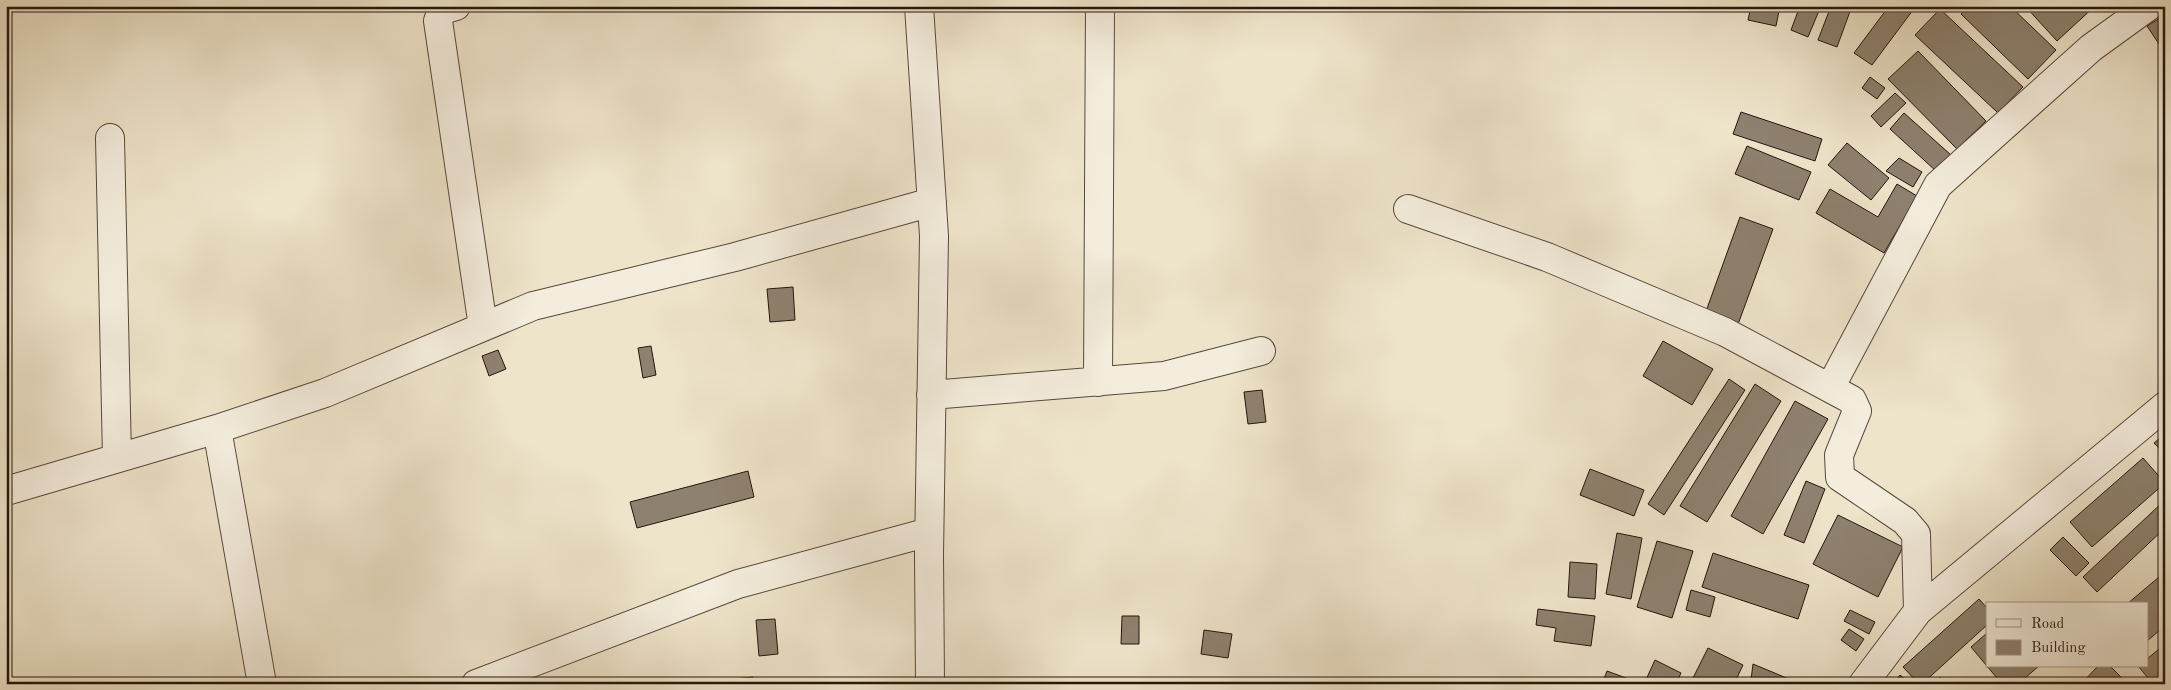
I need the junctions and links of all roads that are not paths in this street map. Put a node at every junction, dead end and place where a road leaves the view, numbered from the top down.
1 (456, 6) edge
2 (919, 6) edge
3 (1100, 6) edge
4 (2149, 6) edge
5 (110, 138) dead end
6 (932, 202) junction
7 (1408, 209) dead end
8 (483, 328) junction
9 (1261, 350) dead end
10 (1098, 382) junction
11 (1830, 388) junction
12 (931, 395) junction
13 (2165, 406) edge
14 (217, 429) junction
15 (116, 457) junction
16 (6, 491) edge
17 (929, 532) junction
18 (1918, 611) junction
19 (262, 684) edge
20 (476, 684) edge
21 (930, 684) edge
22 (1863, 684) edge

1 - 8 street
2 - 6 street
3 - 10 street
4 - 11 street
5 - 15 street
6 - 8 street
6 - 12 street
7 - 11 street
8 - 14 street
9 - 10 street
10 - 12 street
11 - 18 street
12 - 17 street
13 - 18 street
14 - 15 street
14 - 19 street
15 - 16 street
17 - 20 street
17 - 21 street
18 - 22 street

